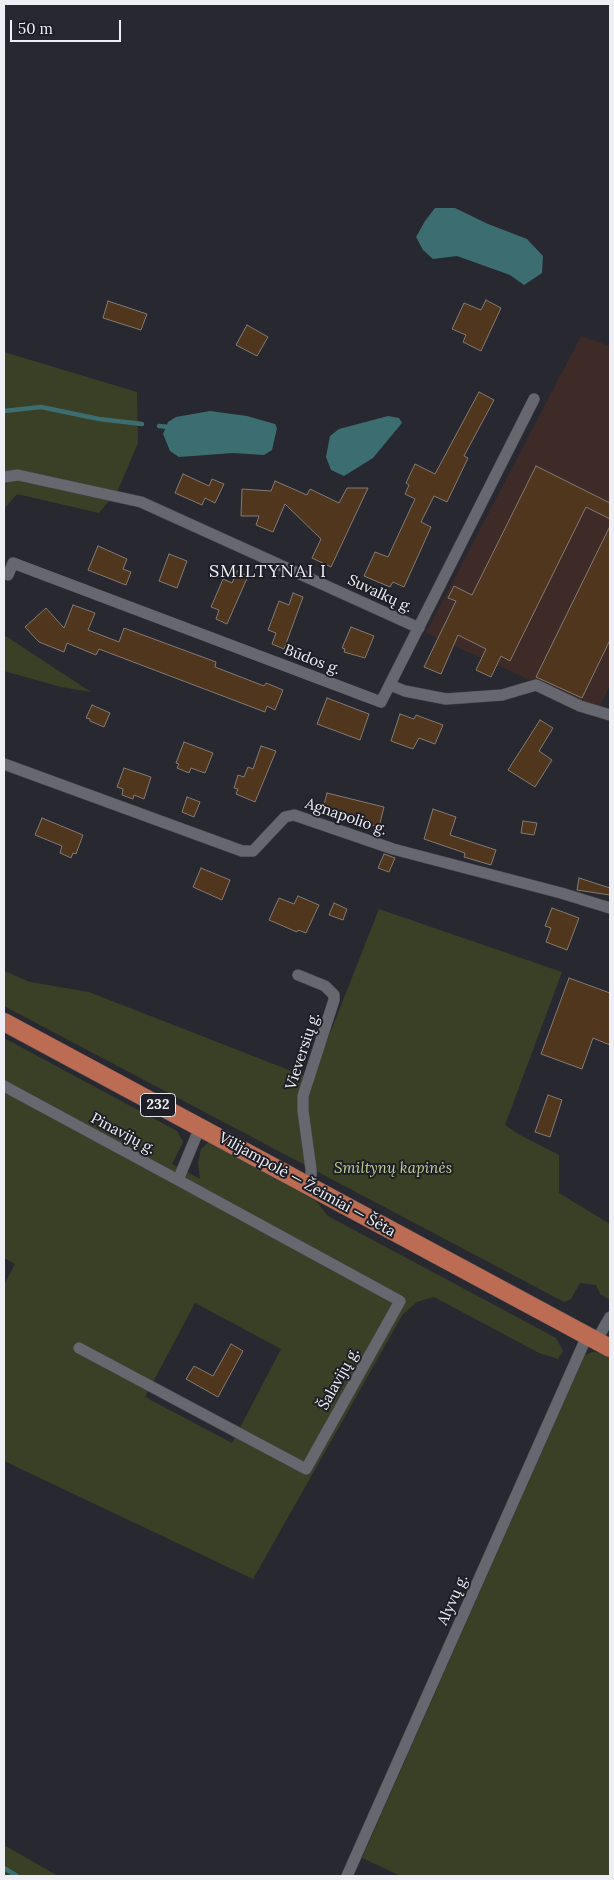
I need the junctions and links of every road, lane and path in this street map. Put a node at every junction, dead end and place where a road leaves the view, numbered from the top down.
1 (534, 399) dead end
2 (4, 477) edge
3 (8, 575) dead end
4 (418, 628) junction
5 (390, 685) junction
6 (610, 715) edge
7 (4, 764) edge
8 (610, 908) edge
9 (298, 975) dead end
10 (4, 1022) edge
11 (4, 1086) edge
12 (200, 1127) junction
13 (178, 1180) junction
14 (312, 1188) junction
15 (610, 1317) edge
16 (598, 1342) edge
17 (79, 1348) dead end
18 (347, 1876) edge

1 - 4 street, Suvalkų g.
2 - 4 street, Suvalkų g.
3 - 5 street, Būdos g.
4 - 5 street
5 - 6 street
7 - 8 street, Agnapolio g.
9 - 14 street, Vieversių g.
10 - 12 main road, Vilijampolė — Žeimiai — Šėta / 232
11 - 13 street, Pinavijų g.
12 - 13 street
12 - 14 main road, Vilijampolė — Žeimiai — Šėta / 232
13 - 17 street, Šalavijų g.
14 - 16 main road, Vilijampolė — Žeimiai — Šėta / 232
15 - 16 street, Alyvų g.
16 - 18 street, Alyvų g.

